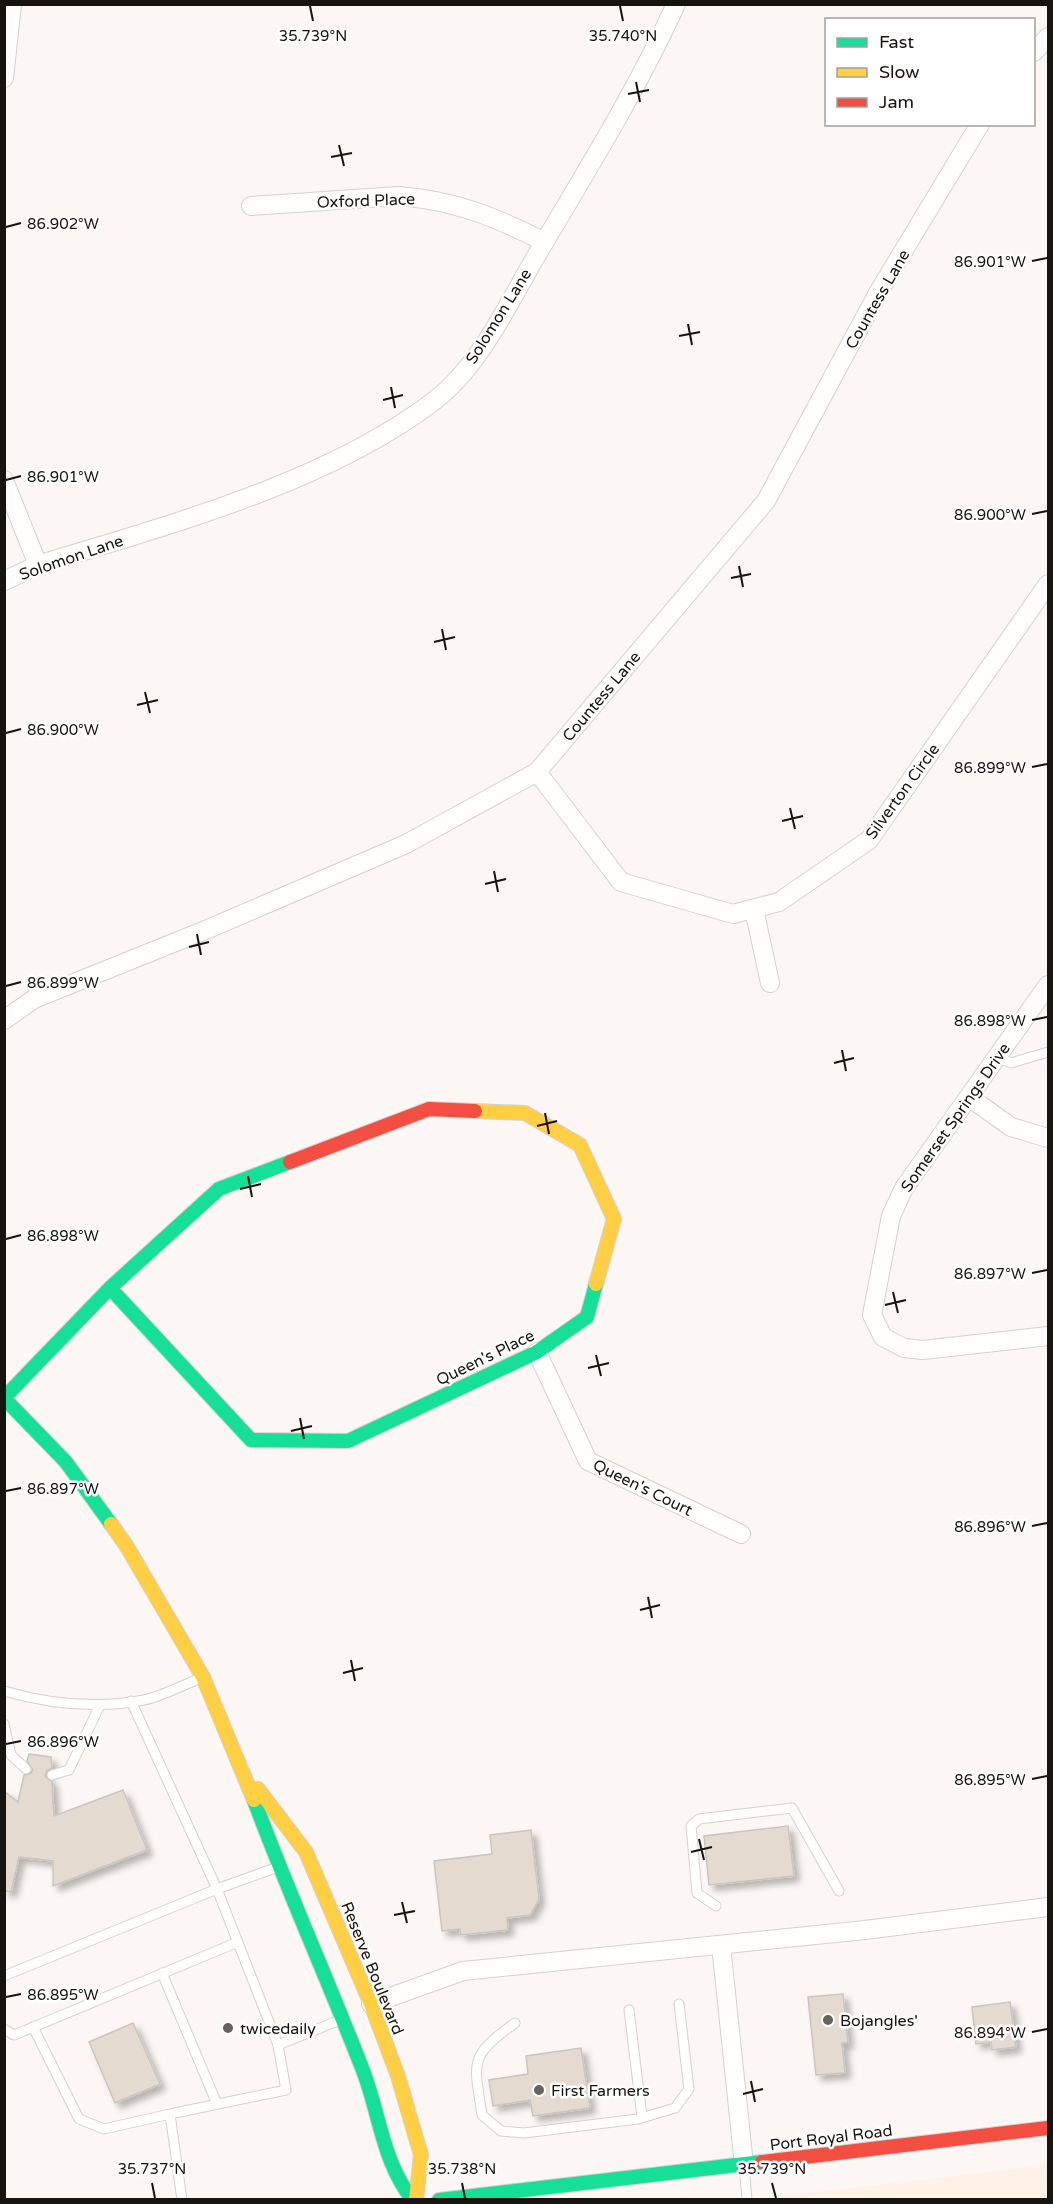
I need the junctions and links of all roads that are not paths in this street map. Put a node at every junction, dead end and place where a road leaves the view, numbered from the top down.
1 (12, 4) edge
2 (676, 4) edge
3 (4, 78) edge
4 (979, 126) edge
5 (251, 206) dead end
6 (545, 242) junction
7 (4, 480) edge
8 (38, 565) junction
9 (4, 581) edge
10 (1048, 584) edge
11 (537, 772) junction
12 (754, 909) junction
13 (770, 983) dead end
14 (1048, 985) edge
15 (4, 1020) edge
16 (1048, 1052) edge
17 (997, 1057) junction
18 (969, 1097) junction
19 (1048, 1138) edge
20 (110, 1288) junction
21 (1048, 1336) edge
22 (537, 1352) junction
23 (4, 1398) edge
24 (741, 1534) dead end
25 (203, 1677) junction
26 (4, 1691) edge
27 (131, 1701) junction
28 (100, 1705) junction
29 (4, 1724) edge
30 (26, 1769) dead end
31 (243, 1770) junction
32 (52, 1775) dead end
33 (279, 1867) junction
34 (217, 1889) junction
35 (839, 1891) dead end
36 (716, 1906) dead end
37 (1048, 1907) edge
38 (238, 1942) junction
39 (721, 1945) junction
40 (162, 1973) junction
41 (4, 1976) edge
42 (679, 2004) dead end
43 (629, 2010) dead end
44 (357, 2011) junction
45 (515, 2023) dead end
46 (33, 2027) junction
47 (4, 2029) edge
48 (278, 2045) junction
49 (217, 2104) junction
50 (170, 2114) junction
51 (640, 2118) junction
52 (1048, 2128) edge
53 (744, 2165) junction
54 (182, 2199) edge
55 (414, 2199) edge
56 (439, 2199) edge
57 (747, 2199) edge

1 - 3 street
2 - 6 street, Solomon Lane
4 - 11 street, Countess Lane
5 - 6 street, Oxford Place
6 - 8 street, Solomon Lane
7 - 8 street
8 - 9 street, Solomon Lane
10 - 12 street, Silverton Circle
11 - 12 street, Silverton Circle
11 - 15 street, Countess Lane
12 - 13 street
14 - 17 street, Somerset Springs Drive
16 - 17 lane
17 - 18 street, Somerset Springs Drive
18 - 19 street
18 - 21 street, Somerset Springs Drive
20 - 22 street, Queen's Place
20 - 22 street, Queen's Place
20 - 23 street, Queen's Place
22 - 24 street, Queen's Court
23 - 25 street, Reserve Boulevard
25 - 27 lane
25 - 31 street, Reserve Boulevard
26 - 28 lane
27 - 28 lane
27 - 34 lane
28 - 32 lane
29 - 30 lane
31 - 33 street, Reserve Boulevard
31 - 44 street, Reserve Boulevard
33 - 34 lane
33 - 44 street, Reserve Boulevard
34 - 38 lane
34 - 41 lane
35 - 36 lane
37 - 39 street
38 - 40 lane
38 - 48 lane
39 - 44 street
39 - 53 street
40 - 46 lane
40 - 49 lane
42 - 51 lane
43 - 51 lane
44 - 48 lane
44 - 55 street, Reserve Boulevard
44 - 55 street, Reserve Boulevard
45 - 51 lane
46 - 47 lane
46 - 50 lane
48 - 49 lane
49 - 50 lane
50 - 54 lane
52 - 53 street, Port Royal Road
53 - 56 street, Port Royal Road
53 - 57 lane

